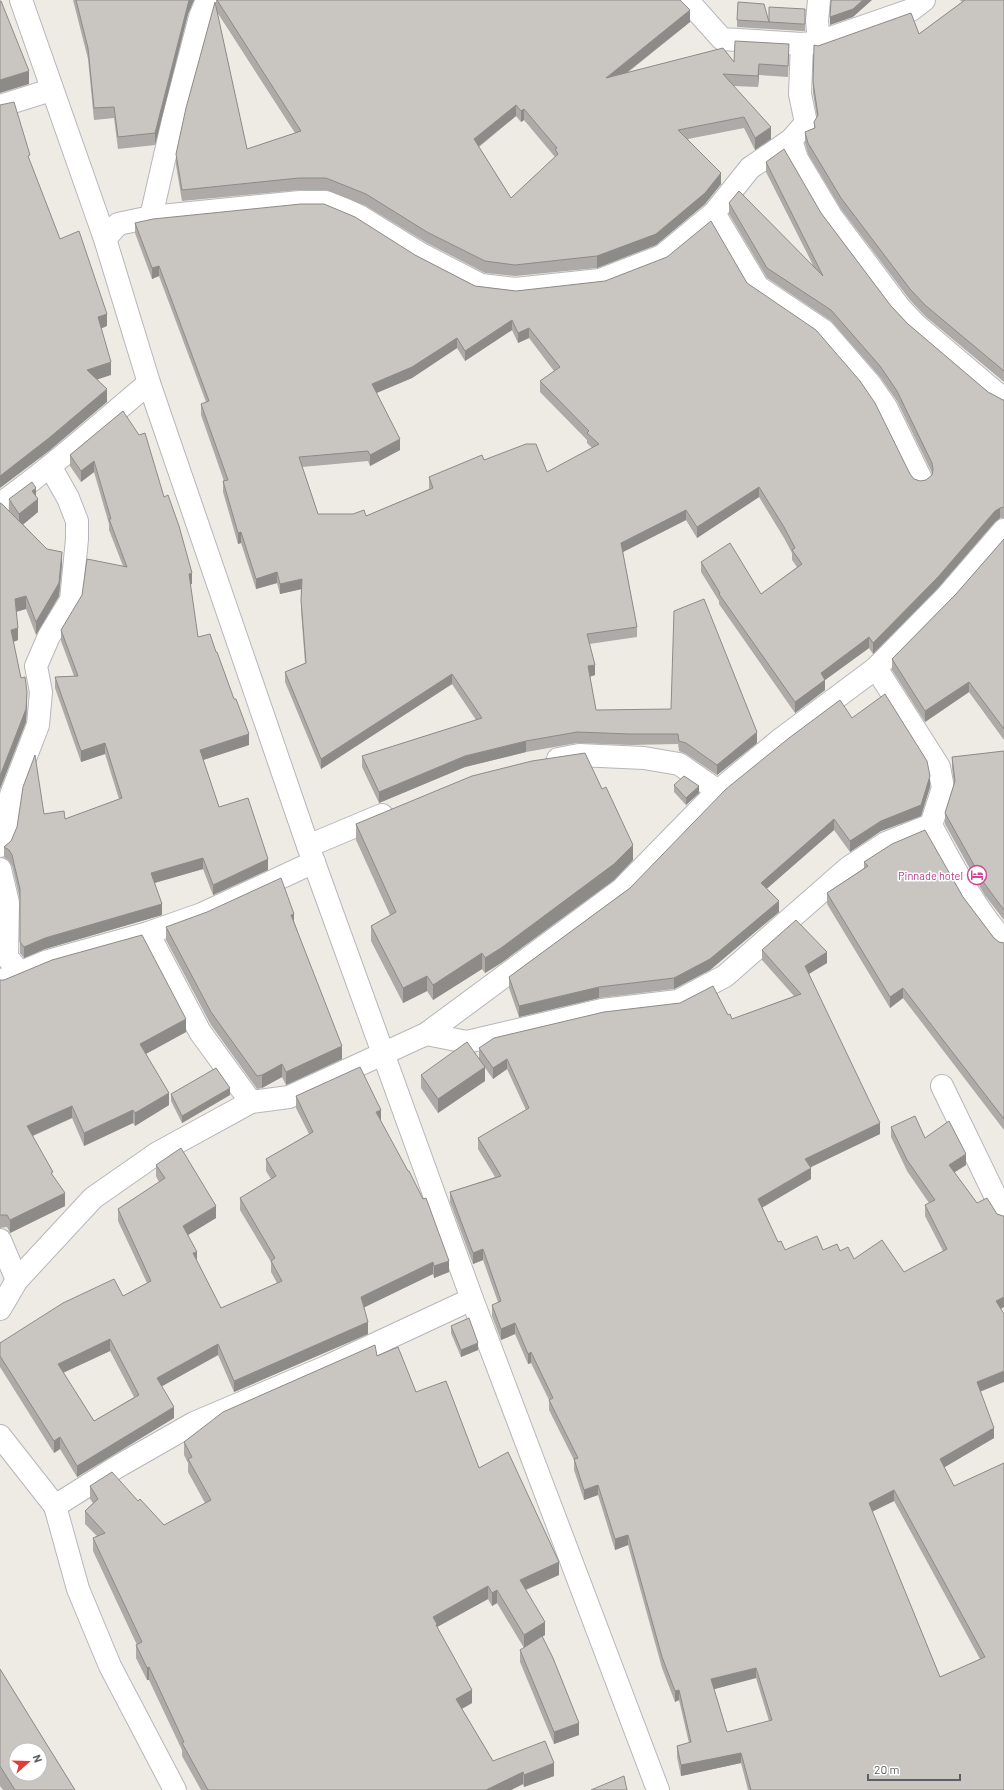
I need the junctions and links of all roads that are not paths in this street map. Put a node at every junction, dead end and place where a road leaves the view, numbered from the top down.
1 (21, 0) edge
2 (208, 0) edge
3 (687, 0) edge
4 (819, 0) edge
5 (924, 0) edge
6 (810, 43) junction
7 (51, 90) junction
8 (0, 106) edge
9 (791, 140) junction
10 (714, 213) junction
11 (151, 217) junction
12 (105, 240) junction
13 (149, 383) junction
14 (1004, 398) edge
15 (50, 466) junction
16 (921, 479) edge
17 (0, 504) edge
18 (1004, 530) edge
19 (876, 668) junction
20 (536, 763) edge
21 (718, 791) junction
22 (398, 808) edge
23 (931, 825) junction
24 (0, 846) edge
25 (311, 854) junction
26 (0, 869) edge
27 (148, 933) junction
28 (1004, 941) edge
29 (10, 977) edge
30 (426, 1034) junction
31 (383, 1054) junction
32 (942, 1086) dead end
33 (251, 1102) junction
34 (1004, 1214) edge
35 (0, 1240) edge
36 (17, 1280) junction
37 (472, 1298) junction
38 (0, 1310) edge
39 (0, 1436) edge
40 (55, 1506) junction
41 (175, 1790) edge
42 (658, 1790) edge

1 - 7 street
2 - 11 street
3 - 6 street
4 - 6 street
5 - 6 street
6 - 9 street
7 - 8 street
7 - 12 street
9 - 10 street
9 - 14 street
10 - 11 street
10 - 16 street
11 - 12 street
12 - 13 street
13 - 15 street
13 - 25 street
15 - 17 street
15 - 24 street
18 - 19 street
19 - 21 street
19 - 23 street
20 - 21 street
21 - 30 street
22 - 25 street
23 - 28 street
23 - 30 street
25 - 27 street
25 - 31 street
26 - 29 street
27 - 29 street
27 - 33 street
30 - 31 street
31 - 33 street
31 - 37 street
32 - 34 street
33 - 36 street
35 - 36 street
36 - 38 street
37 - 40 street
37 - 42 street
39 - 40 street
40 - 41 street

